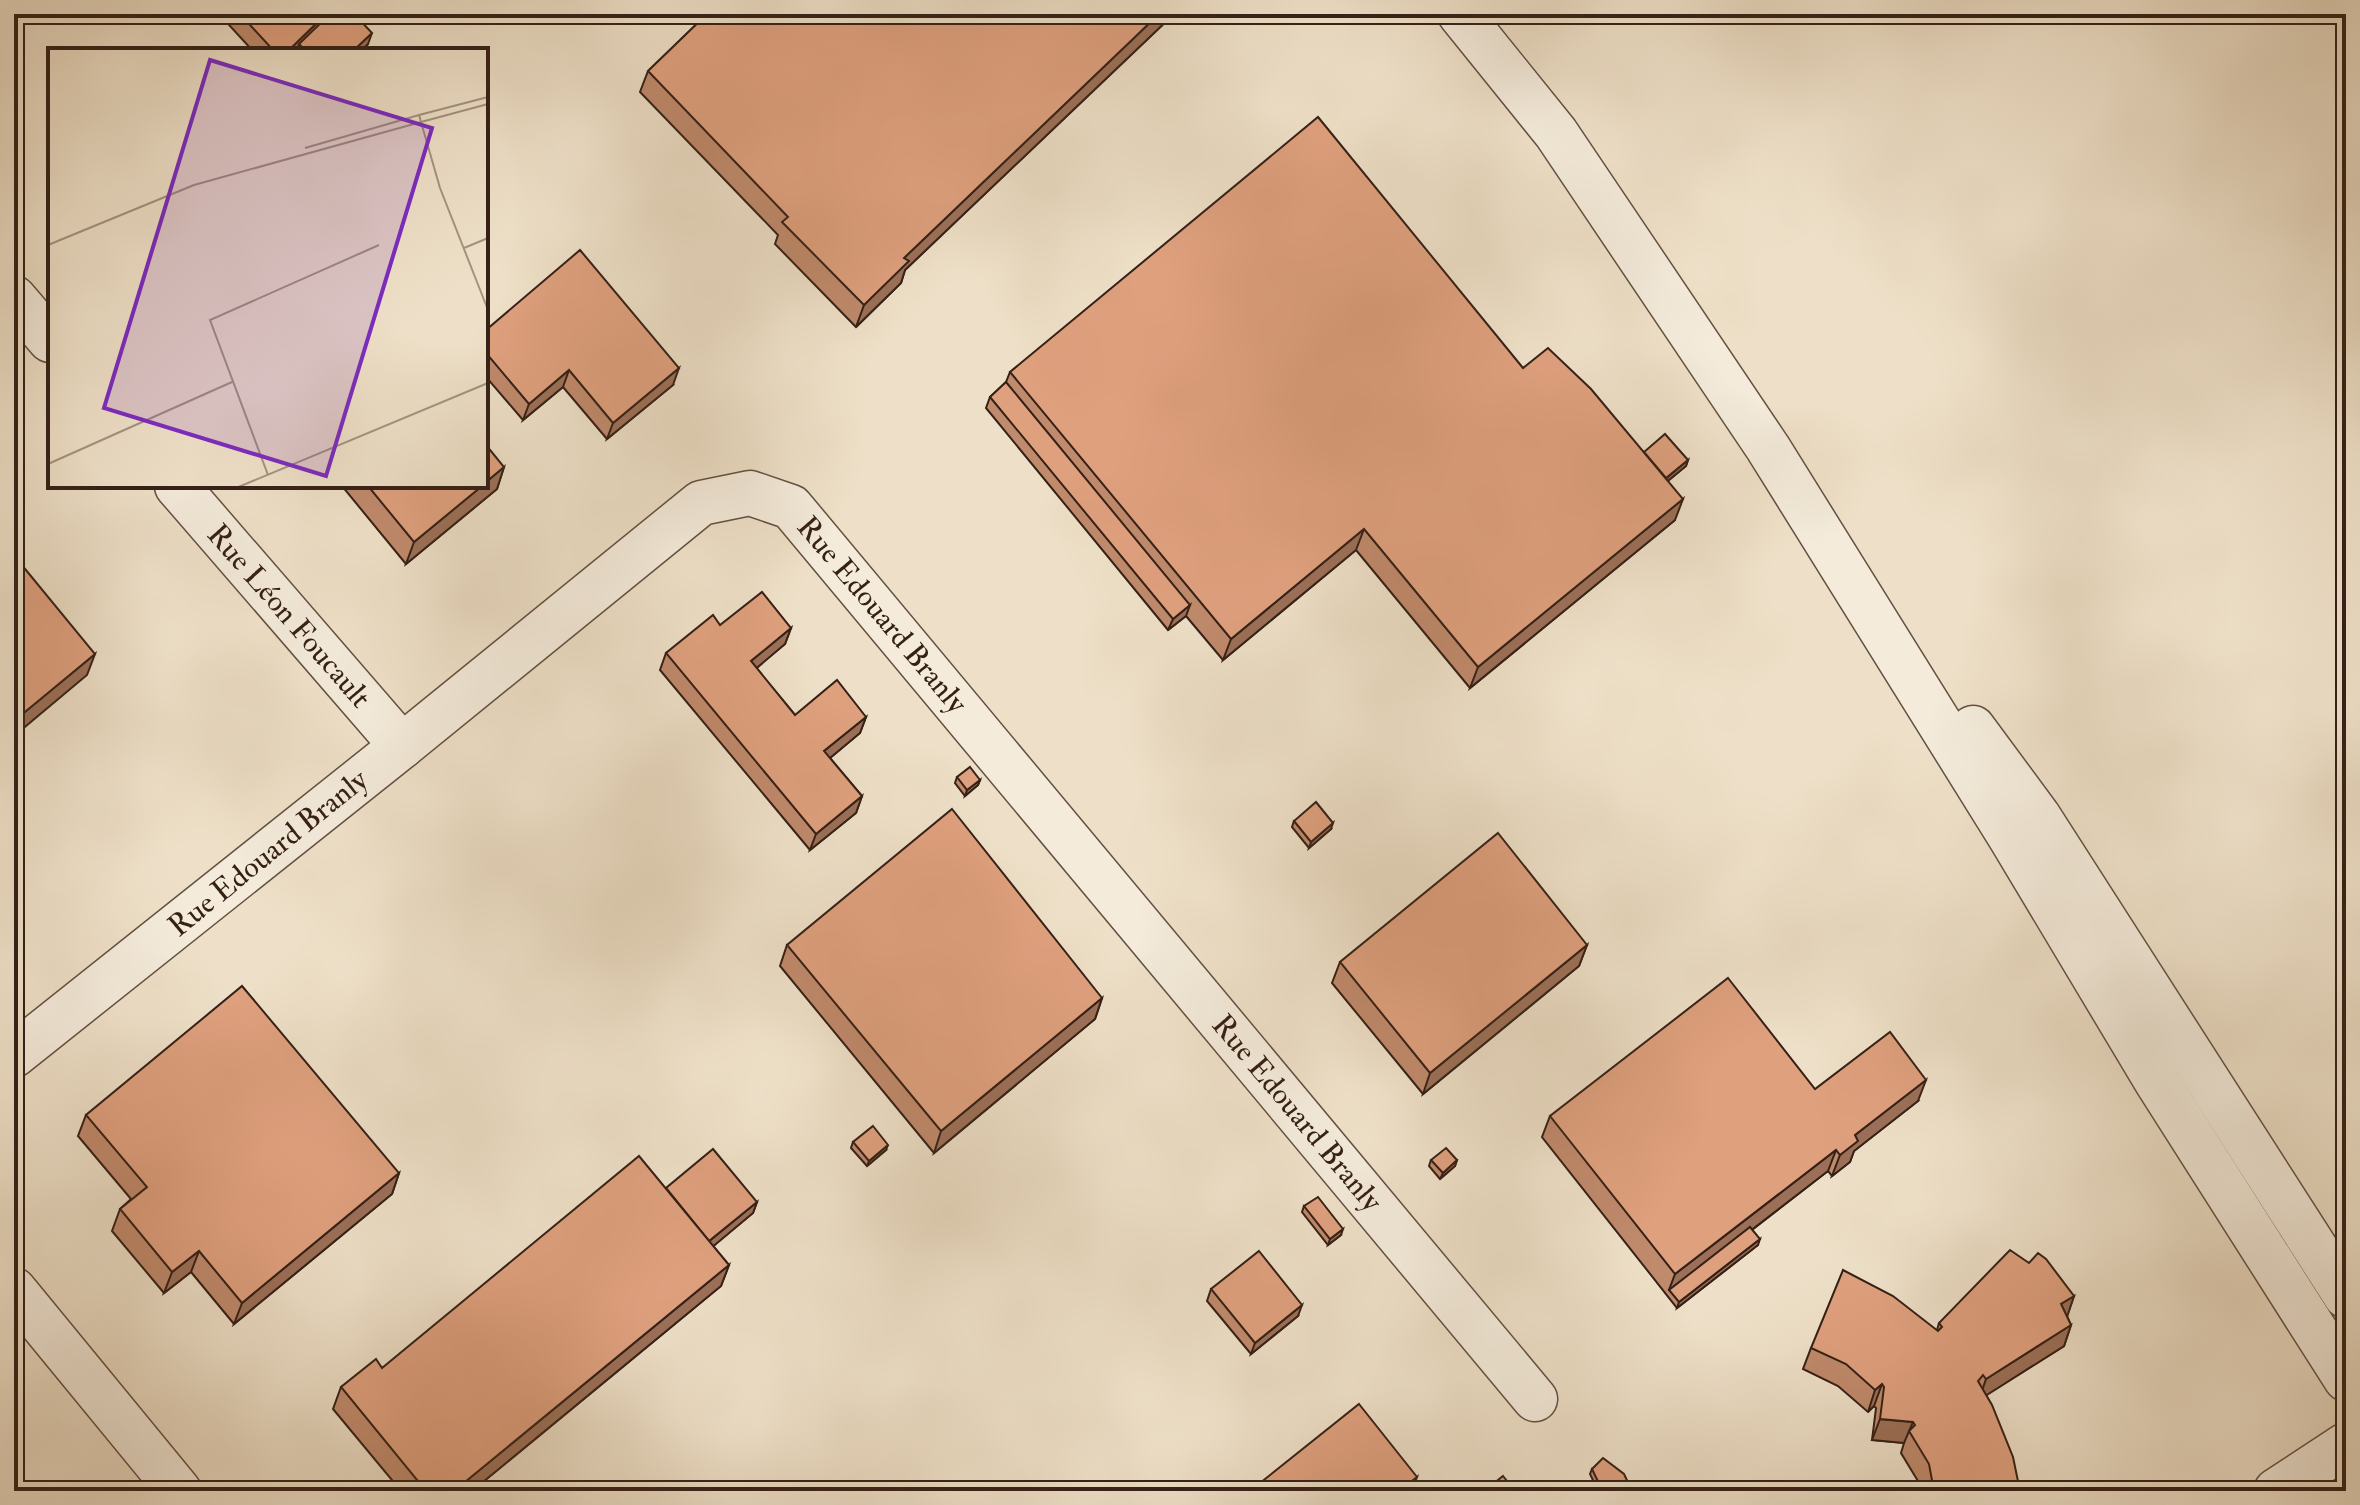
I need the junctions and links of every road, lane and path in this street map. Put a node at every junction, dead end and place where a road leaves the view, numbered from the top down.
1 (1460, 14) edge
2 (14, 298) edge
3 (48, 338) edge
4 (1768, 448) junction
5 (179, 488) edge
6 (402, 746) junction
7 (14, 1055) edge
8 (14, 1290) edge
9 (2346, 1296) edge
10 (2346, 1379) edge
11 (1535, 1399) dead end
12 (2346, 1445) edge
13 (179, 1491) edge
14 (2276, 1491) edge

1 - 4 street
2 - 3 street
4 - 9 street
4 - 10 street
5 - 6 street, Rue Léon Foucault
6 - 7 street, Rue Edouard Branly
6 - 11 street, Rue Edouard Branly
8 - 13 street
12 - 14 street

